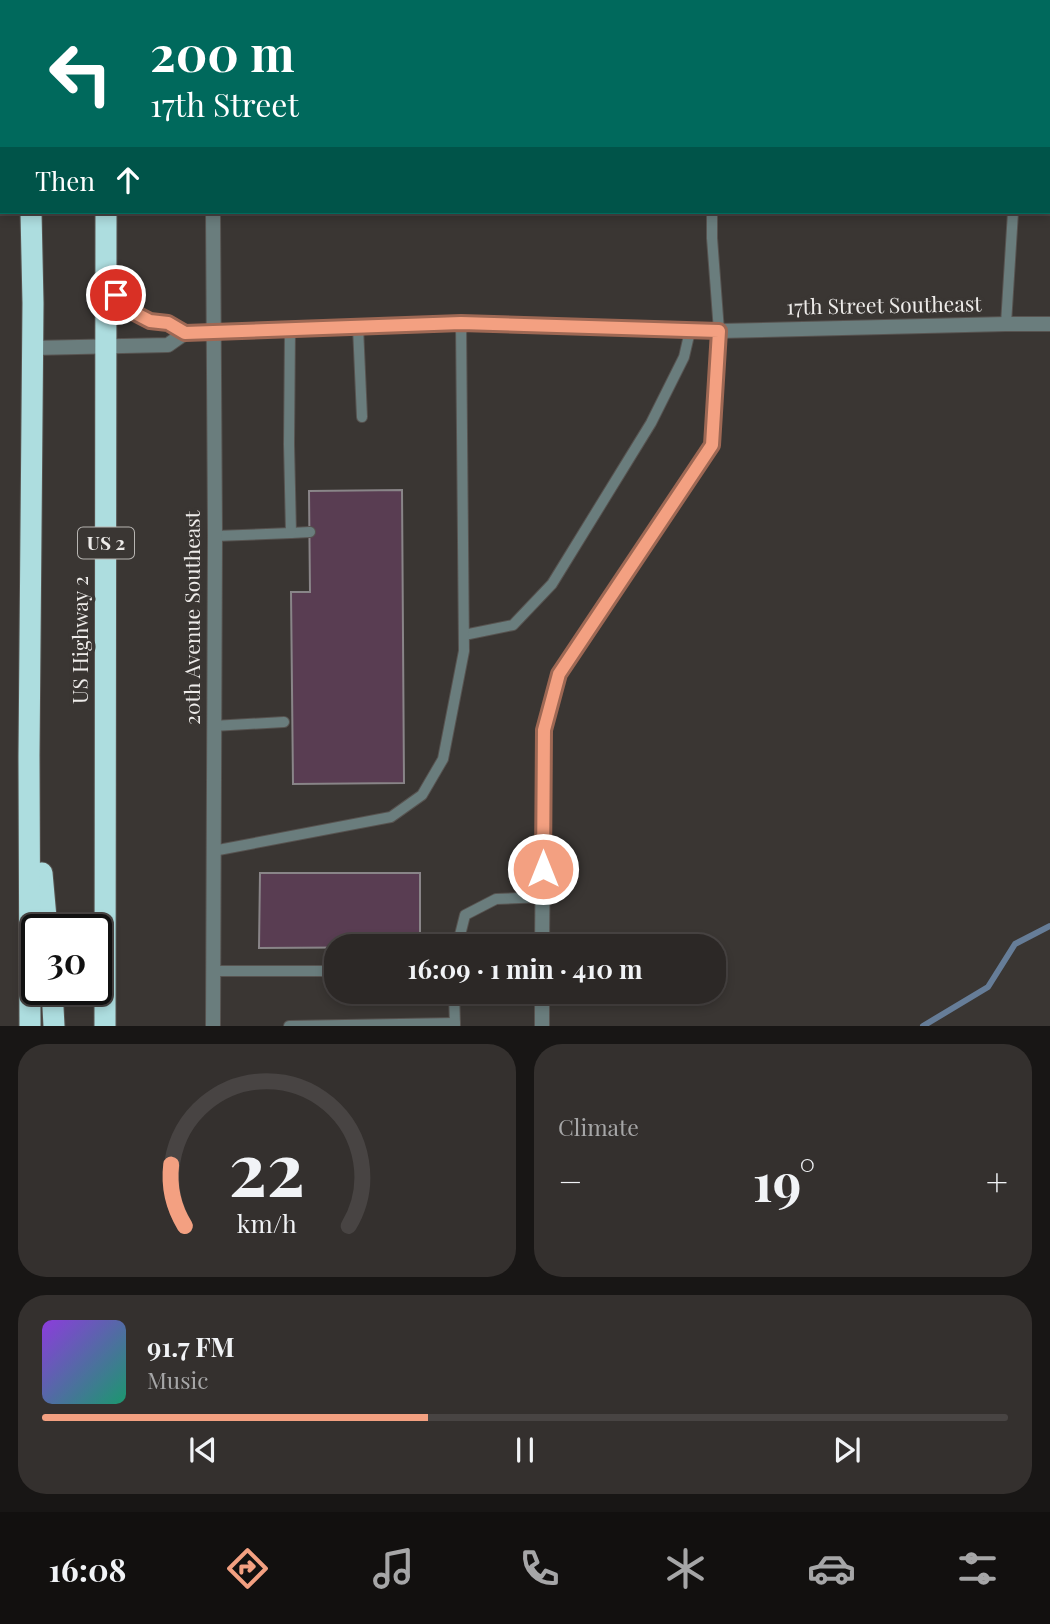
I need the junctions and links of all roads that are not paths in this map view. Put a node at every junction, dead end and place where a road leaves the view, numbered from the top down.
1 (32, 214) edge
2 (106, 214) edge
3 (213, 214) edge
4 (712, 214) edge
5 (1013, 214) edge
6 (106, 282) junction
7 (461, 323) junction
8 (1006, 324) junction
9 (1050, 324) edge
10 (358, 327) junction
11 (290, 329) junction
12 (690, 331) junction
13 (719, 331) junction
14 (214, 332) junction
15 (185, 333) junction
16 (106, 347) junction
17 (33, 348) junction
18 (362, 417) dead end
19 (310, 532) dead end
20 (291, 533) junction
21 (215, 536) junction
22 (464, 635) junction
23 (284, 722) dead end
24 (213, 726) junction
25 (29, 756) junction
26 (213, 850) junction
27 (542, 897) junction
28 (45, 914) edge
29 (460, 934) edge
30 (542, 934) edge
31 (214, 971) junction
32 (324, 971) edge
33 (454, 1004) edge
34 (542, 1004) edge
35 (53, 1005) edge
36 (455, 1024) edge
37 (30, 1026) edge
38 (54, 1026) edge
39 (105, 1026) edge
40 (213, 1026) edge
41 (289, 1026) edge
42 (542, 1026) edge

1 - 17 highway
2 - 6 highway, US Highway 2 / US 2
3 - 14 street, 20th Avenue Southeast
4 - 13 lane
5 - 8 lane
6 - 15 street
6 - 16 highway, US Highway 2 / US 2
7 - 10 street, 17th Street Southeast
7 - 12 street, 17th Street Southeast
7 - 22 lane
8 - 9 street, 17th Street Southeast
8 - 13 street, 17th Street Southeast
10 - 11 street, 17th Street Southeast
10 - 18 lane
11 - 14 street, 17th Street Southeast
11 - 20 lane
12 - 13 street, 17th Street Southeast
12 - 22 lane
13 - 27 street
14 - 15 street
14 - 21 street, 20th Avenue Southeast
15 - 16 street
16 - 17 street
16 - 39 highway, US Highway 2 / US 2
17 - 25 highway
19 - 20 lane
20 - 21 lane
21 - 24 street, 20th Avenue Southeast
22 - 26 lane
23 - 24 lane
24 - 26 street, 20th Avenue Southeast
25 - 28 highway
25 - 37 highway
26 - 31 street, 20th Avenue Southeast
27 - 29 lane
27 - 30 street
31 - 32 lane
31 - 40 street, 20th Avenue Southeast
33 - 36 lane
34 - 42 street
35 - 38 highway
36 - 41 lane

